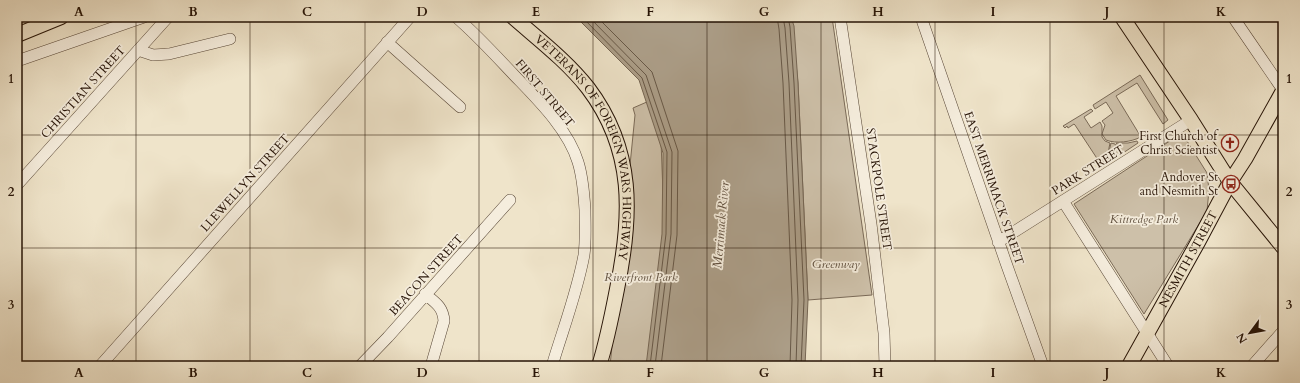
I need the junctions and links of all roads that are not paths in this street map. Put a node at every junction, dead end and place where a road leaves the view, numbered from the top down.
1 (61, 17) edge
2 (144, 17) edge
3 (168, 17) edge
4 (410, 17) edge
5 (456, 17) edge
6 (513, 17) edge
7 (840, 17) edge
8 (921, 17) edge
9 (1122, 17) edge
10 (1233, 17) edge
11 (17, 35) edge
12 (230, 39) dead end
13 (387, 42) junction
14 (138, 50) junction
15 (17, 61) edge
16 (1283, 91) edge
17 (460, 107) dead end
18 (1191, 120) junction
19 (1230, 182) junction
20 (17, 185) edge
21 (510, 200) dead end
22 (1063, 201) junction
23 (998, 242) junction
24 (1283, 247) edge
25 (426, 294) junction
26 (1283, 331) edge
27 (1147, 334) junction
28 (600, 365) edge
29 (100, 366) edge
30 (360, 366) edge
31 (431, 366) edge
32 (552, 366) edge
33 (885, 366) edge
34 (1043, 366) edge
35 (1129, 366) edge
36 (1168, 366) edge
37 (1252, 366) edge

1 - 11 main road
2 - 15 street
3 - 14 street, CHRISTIAN STREET
4 - 13 street, LLEWELLYN STREET
5 - 32 street, FIRST STREET
6 - 28 main road, VETERANS OF FOREIGN WARS HIGHWAY
7 - 33 street, STACKPOLE STREET
8 - 23 street, EAST MERRIMACK STREET
9 - 18 main road
10 - 16 street
12 - 14 street
13 - 17 street
13 - 29 street, LLEWELLYN STREET
14 - 20 street, CHRISTIAN STREET
16 - 19 main road, NESMITH STREET
18 - 19 main road
18 - 22 street, PARK STREET
19 - 24 main road
19 - 27 main road, NESMITH STREET
21 - 25 street, BEACON STREET
22 - 23 street, PARK STREET
22 - 27 street
23 - 34 street, EAST MERRIMACK STREET
25 - 30 street, BEACON STREET
25 - 31 street
26 - 37 street
27 - 35 main road, NESMITH STREET
27 - 36 street

